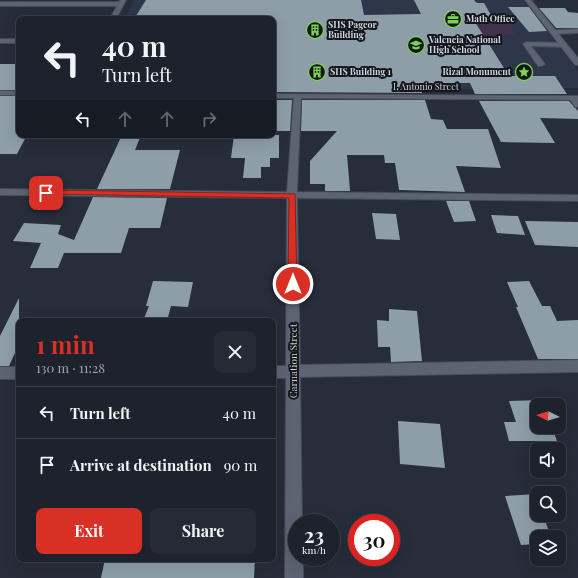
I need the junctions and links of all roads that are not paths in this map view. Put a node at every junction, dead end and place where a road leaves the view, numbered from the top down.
1 (528, 0) edge
2 (122, 2) edge
3 (0, 4) edge
4 (115, 16) edge
5 (578, 31) edge
6 (554, 32) junction
7 (0, 41) edge
8 (16, 41) edge
9 (564, 45) junction
10 (578, 63) edge
11 (541, 64) dead end
12 (0, 93) edge
13 (16, 93) edge
14 (276, 96) edge
15 (297, 96) junction
16 (576, 101) edge
17 (0, 192) edge
18 (292, 196) junction
19 (578, 198) edge
20 (578, 366) edge
21 (276, 372) edge
22 (293, 372) junction
23 (0, 373) edge
24 (16, 373) edge
25 (294, 578) edge

1 - 6 street
2 - 3 street
2 - 4 street
5 - 6 street
6 - 9 street
7 - 8 street
9 - 10 street
9 - 11 street
12 - 13 street
14 - 15 street, I. Antonio Street
15 - 16 street, I. Antonio Street
15 - 18 street, Carnation Street
17 - 18 street
18 - 19 street
18 - 22 street, Carnation Street
20 - 22 street
21 - 22 street
22 - 25 street, Carnation Street
23 - 24 street

